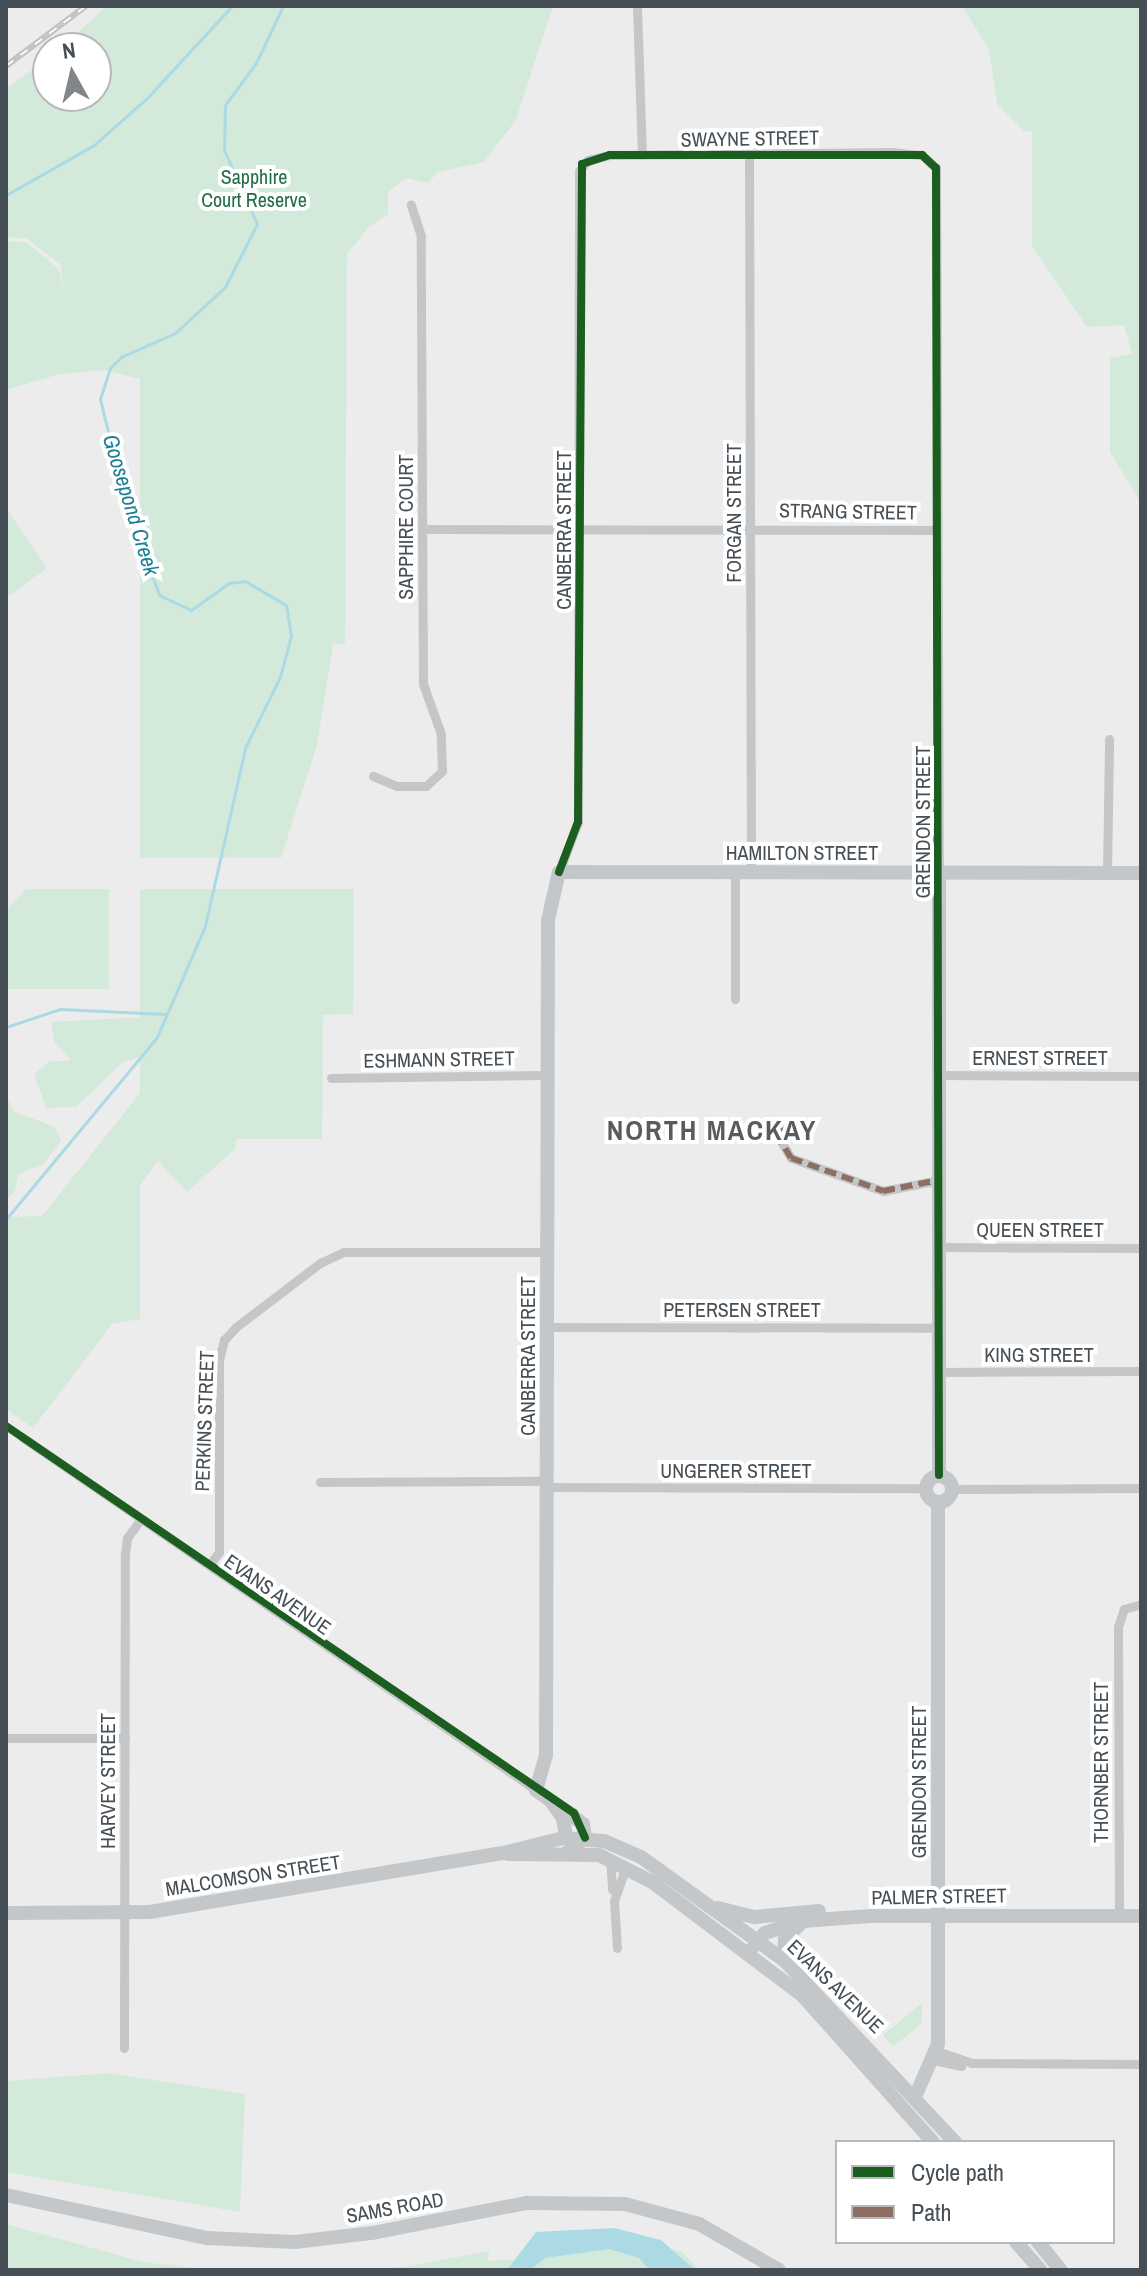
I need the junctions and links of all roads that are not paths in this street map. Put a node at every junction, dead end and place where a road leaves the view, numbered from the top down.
1 (637, 6) edge
2 (749, 154) junction
3 (642, 155) junction
4 (936, 168) joint
5 (578, 184) joint
6 (411, 205) dead end
7 (579, 528) junction
8 (751, 528) junction
9 (424, 529) junction
10 (936, 530) junction
11 (1109, 739) dead end
12 (373, 776) dead end
13 (559, 872) junction
14 (735, 872) junction
15 (751, 872) junction
16 (939, 872) junction
17 (1107, 873) junction
18 (1141, 873) edge
19 (735, 999) dead end
20 (547, 1075) junction
21 (939, 1075) junction
22 (1141, 1076) edge
23 (331, 1078) dead end
24 (802, 1124) dead end
25 (761, 1127) dead end
26 (776, 1133) junction
27 (939, 1180) junction
28 (938, 1247) junction
29 (1141, 1248) edge
30 (547, 1252) junction
31 (547, 1327) junction
32 (938, 1328) junction
33 (1141, 1371) edge
34 (938, 1372) junction
35 (22, 1437) dead end
36 (939, 1475) junction
37 (320, 1482) dead end
38 (546, 1484) junction
39 (926, 1488) junction
40 (1141, 1488) edge
41 (953, 1489) junction
42 (938, 1502) junction
43 (141, 1519) junction
44 (209, 1565) junction
45 (1141, 1604) edge
46 (6, 1738) edge
47 (125, 1738) junction
48 (536, 1790) junction
49 (573, 1843) junction
50 (614, 1852) junction
51 (626, 1866) junction
52 (614, 1901) junction
53 (708, 1905) junction
54 (6, 1913) edge
55 (124, 1914) junction
56 (765, 1915) junction
57 (871, 1916) junction
58 (938, 1916) junction
59 (1119, 1916) junction
60 (1141, 1916) edge
61 (806, 1921) junction
62 (751, 1944) junction
63 (617, 1948) dead end
64 (784, 1960) junction
65 (124, 2048) dead end
66 (934, 2057) junction
67 (1141, 2064) edge
68 (904, 2085) junction
69 (915, 2097) junction
70 (896, 2098) junction
71 (931, 2140) edge
72 (953, 2140) edge
73 (6, 2195) edge
74 (1018, 2244) edge
75 (1040, 2244) edge
76 (779, 2270) edge
77 (1040, 2270) edge
78 (1061, 2270) edge

1 - 3 street
2 - 3 street, SWAYNE STREET
2 - 4 street, SWAYNE STREET
2 - 8 street, FORGAN STREET
3 - 5 street, SWAYNE STREET
4 - 10 street, GRENDON STREET
5 - 7 street, CANBERRA STREET
6 - 9 street, SAPPHIRE COURT
7 - 8 street, STRANG STREET
7 - 9 street, STRANG STREET
7 - 13 street, CANBERRA STREET
8 - 10 street, STRANG STREET
8 - 15 street, FORGAN STREET
9 - 12 street, SAPPHIRE COURT
10 - 16 street, GRENDON STREET
11 - 17 street
13 - 14 street, HAMILTON STREET
13 - 20 street, CANBERRA STREET
14 - 15 street, HAMILTON STREET
14 - 19 street
15 - 16 street, HAMILTON STREET
16 - 17 street, HAMILTON STREET
16 - 21 street, GRENDON STREET
17 - 18 street, HAMILTON STREET
20 - 23 street, ESHMANN STREET
20 - 30 street, CANBERRA STREET
21 - 22 street, ERNEST STREET
21 - 27 street, GRENDON STREET
24 - 26 street
25 - 26 street
26 - 27 street
27 - 28 street, GRENDON STREET
28 - 29 street, QUEEN STREET
28 - 32 street, GRENDON STREET
30 - 31 street, CANBERRA STREET
30 - 44 street, PERKINS STREET
31 - 32 street, PETERSEN STREET
31 - 38 street, CANBERRA STREET
32 - 34 street, GRENDON STREET
33 - 34 street, KING STREET
34 - 36 street, GRENDON STREET
35 - 43 street, EVANS AVENUE
36 - 39 street
36 - 41 street
37 - 38 street, UNGERER STREET
38 - 39 street, UNGERER STREET
38 - 48 street, CANBERRA STREET
39 - 42 street
40 - 41 street
41 - 42 street
42 - 58 street, GRENDON STREET
43 - 44 street, EVANS AVENUE
43 - 47 street, HARVEY STREET
44 - 48 street, EVANS AVENUE
45 - 59 street, THORNBER STREET
46 - 47 street
47 - 55 street, HARVEY STREET
48 - 49 street, EVANS AVENUE
49 - 50 street, EVANS AVENUE
49 - 50 street, EVANS AVENUE
49 - 55 street, MALCOMSON STREET
50 - 51 street
50 - 52 street
50 - 53 street, EVANS AVENUE
51 - 52 street
51 - 62 street, EVANS AVENUE
52 - 63 street
53 - 56 street
53 - 62 street, EVANS AVENUE
54 - 55 street, MALCOMSON STREET
55 - 65 street, HARVEY STREET
56 - 57 street
56 - 62 street
57 - 58 street, PALMER STREET
57 - 61 street, PALMER STREET
58 - 59 street, PALMER STREET
58 - 66 street, GRENDON STREET
59 - 60 street, PALMER STREET
61 - 62 street, PALMER STREET
61 - 64 street
62 - 64 street, EVANS AVENUE
62 - 70 street, EVANS AVENUE
64 - 68 street, EVANS AVENUE
66 - 67 street
66 - 68 street
66 - 69 street, GRENDON STREET
68 - 69 street, EVANS AVENUE
68 - 70 street
69 - 72 street, EVANS AVENUE
70 - 71 street, EVANS AVENUE
73 - 76 street, SAMS ROAD
74 - 77 street
75 - 78 street

